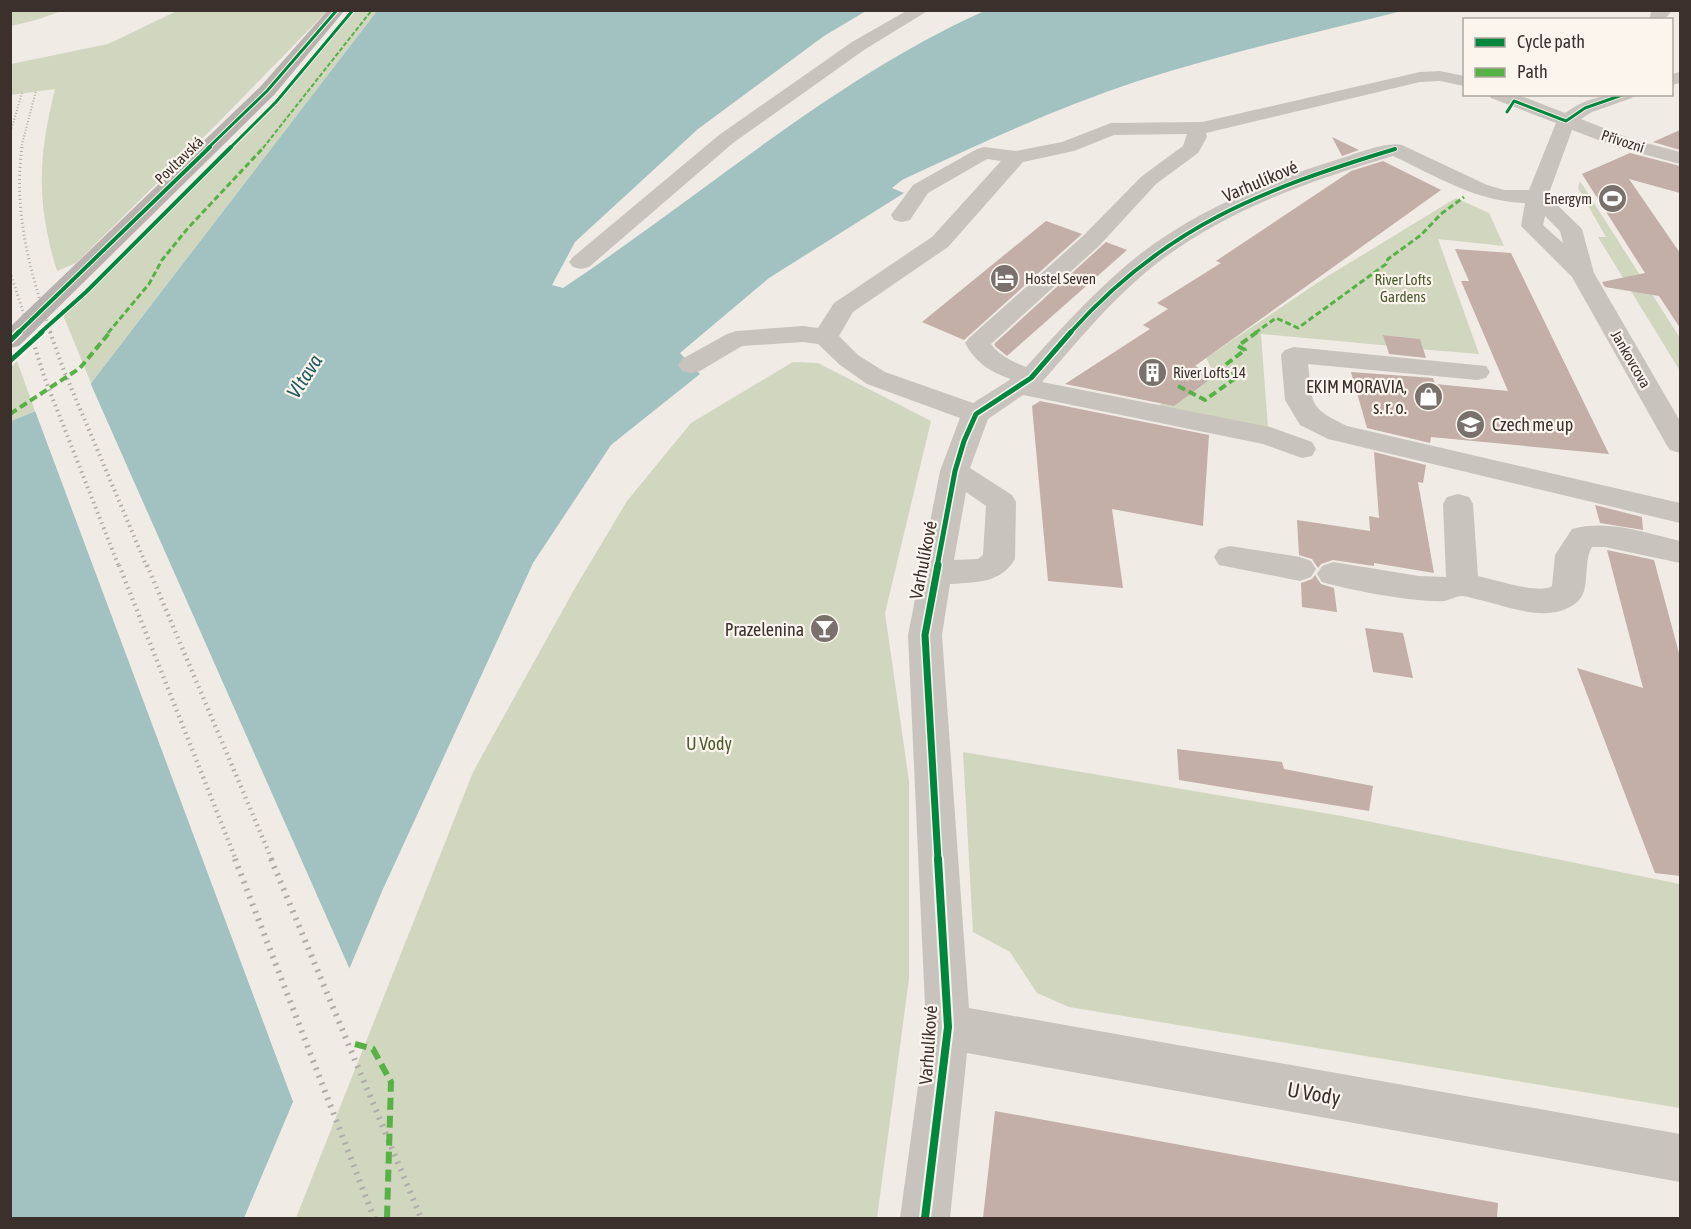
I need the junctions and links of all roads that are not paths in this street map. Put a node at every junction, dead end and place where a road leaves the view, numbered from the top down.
1 (337, 10) edge
2 (921, 10) edge
3 (1462, 78) edge
4 (1619, 96) edge
5 (1509, 100) edge
6 (1585, 108) junction
7 (1566, 121) junction
8 (1195, 128) junction
9 (1625, 130) junction
10 (1680, 145) edge
11 (1016, 157) junction
12 (1680, 158) edge
13 (1549, 164) junction
14 (1537, 197) junction
15 (902, 215) dead end
16 (581, 262) dead end
17 (32, 320) junction
18 (10, 334) edge
19 (826, 338) junction
20 (10, 341) edge
21 (691, 365) dead end
22 (1477, 372) dead end
23 (1025, 382) junction
24 (976, 414) junction
25 (1680, 444) edge
26 (1302, 449) dead end
27 (955, 471) junction
28 (1458, 504) dead end
29 (1680, 513) edge
30 (1680, 552) edge
31 (1230, 557) dead end
32 (1300, 568) dead end
33 (935, 573) junction
34 (1333, 574) dead end
35 (1462, 584) junction
36 (948, 1027) junction
37 (1680, 1158) edge
38 (925, 1218) edge

1 - 17 main road, Povltavská
2 - 16 street
3 - 8 street
4 - 6 street
5 - 7 street
6 - 7 street
6 - 9 street, Přívozní
7 - 9 street, Přívozní
7 - 13 street, Jankovcova
8 - 11 street
8 - 23 street
9 - 10 street, Přívozní
9 - 12 street, Přívozní
9 - 13 street
11 - 15 street
11 - 19 street
13 - 14 street, Jankovcova
14 - 23 street, Varhulíkové
14 - 25 street, Jankovcova
17 - 18 main road, Povltavská
17 - 20 main road, Povltavská
19 - 21 street
19 - 24 street
22 - 29 street
23 - 24 street, Varhulíkové
23 - 26 street
24 - 27 street, Varhulíkové
27 - 33 street, Varhulíkové
27 - 33 street
28 - 35 street
30 - 35 street
31 - 32 street
33 - 36 street, Varhulíkové
34 - 35 street
36 - 37 street, U Vody
36 - 38 street, Varhulíkové

